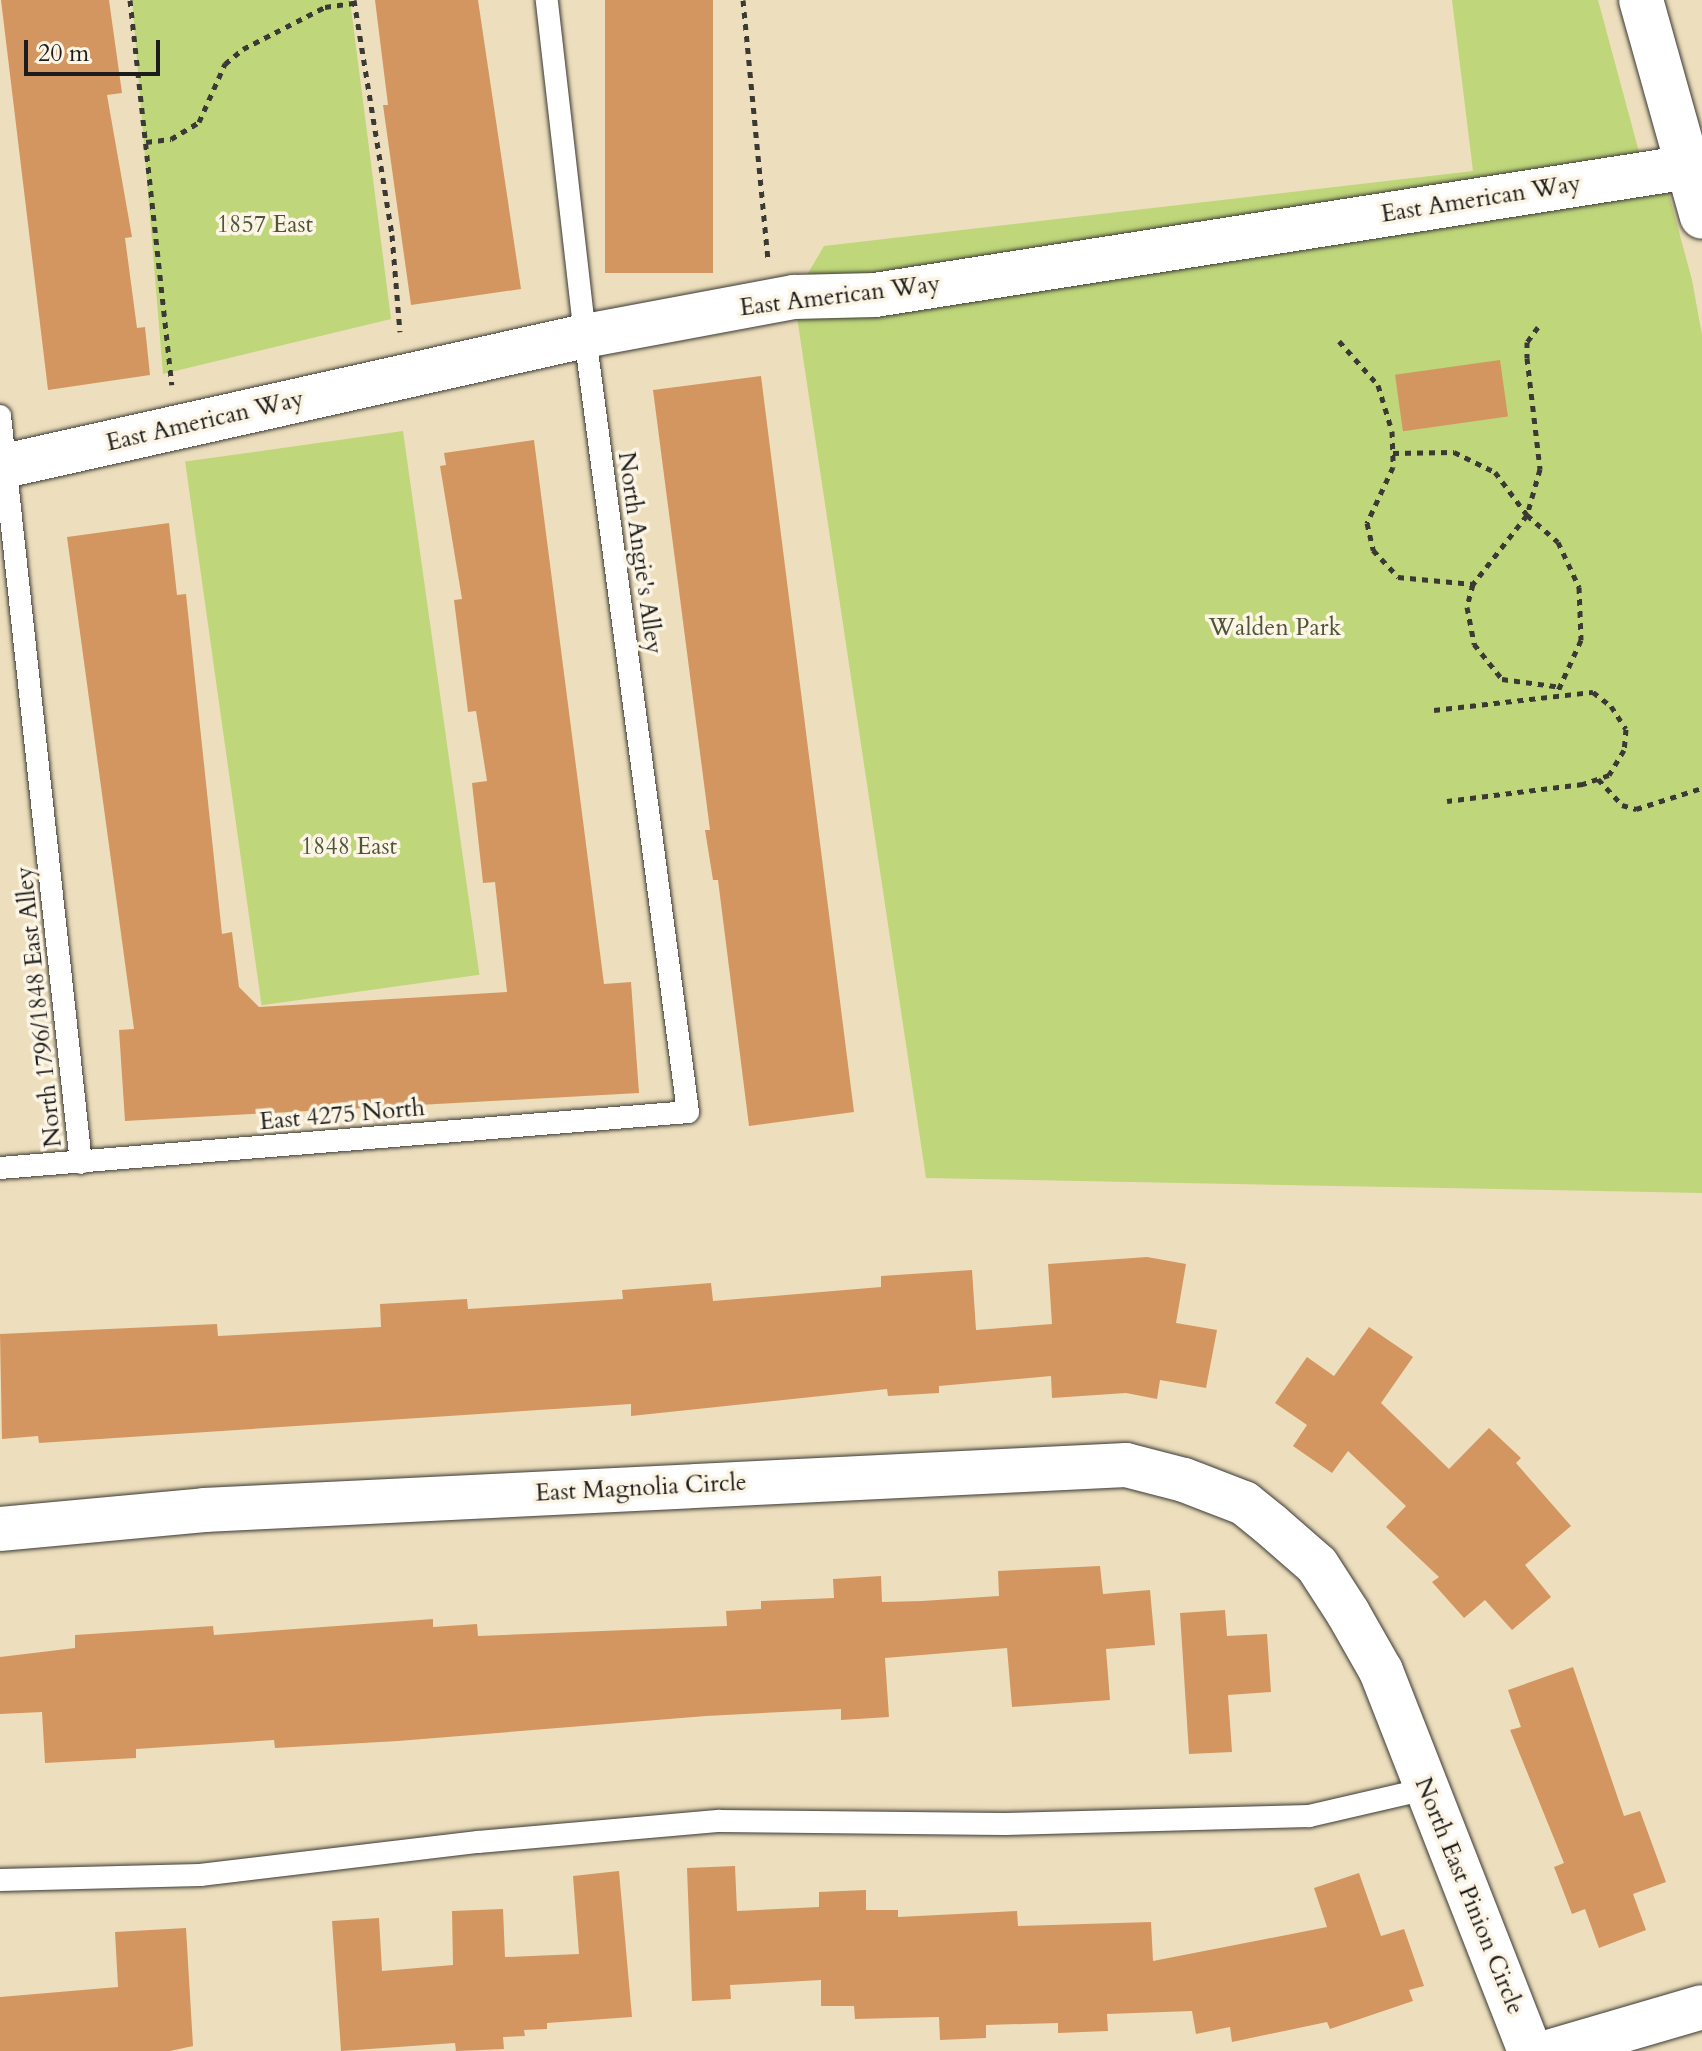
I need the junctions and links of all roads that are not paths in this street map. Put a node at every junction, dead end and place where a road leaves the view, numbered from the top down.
1 (547, 0) edge
2 (1641, 0) edge
3 (1689, 167) junction
4 (1702, 217) edge
5 (585, 336) junction
6 (0, 416) edge
7 (4, 466) edge
8 (688, 1112) joint
9 (81, 1163) junction
10 (0, 1168) edge
11 (0, 1529) edge
12 (1409, 1741) joint
13 (1426, 1789) junction
14 (0, 1880) edge
15 (1702, 2007) edge
16 (1530, 2051) edge
17 (1552, 2051) edge

1 - 5 lane, North Angie's Alley
2 - 3 street
3 - 4 street
3 - 5 street, East American Way
5 - 7 street, East American Way
5 - 8 lane, North Angie's Alley
6 - 7 lane, North 1796/1848 East Alley
7 - 9 lane, North 1796/1848 East Alley
8 - 9 lane, East 4275 North
9 - 10 lane, East 4275 North
11 - 12 street, East Magnolia Circle
12 - 13 street, North East Pinion Circle
13 - 14 lane
13 - 16 street, North East Pinion Circle
15 - 17 street

